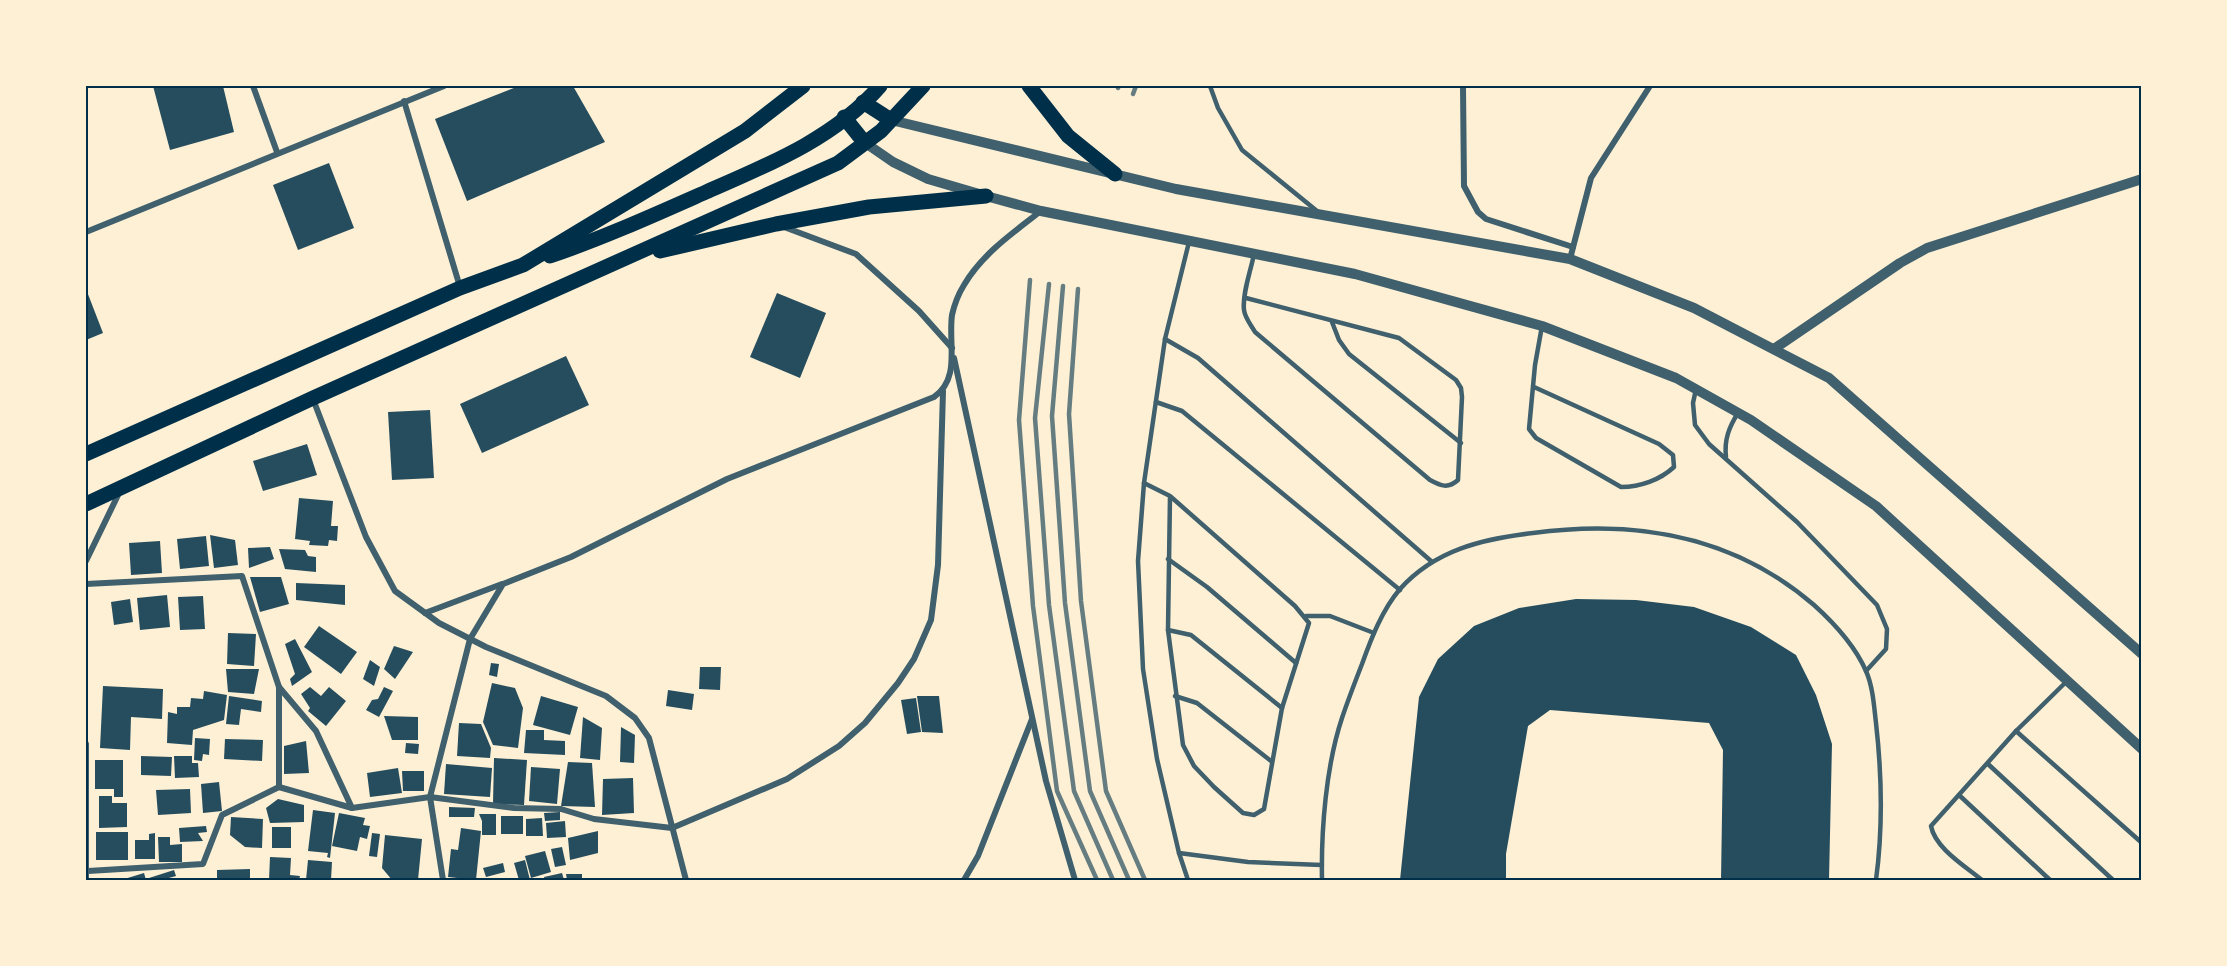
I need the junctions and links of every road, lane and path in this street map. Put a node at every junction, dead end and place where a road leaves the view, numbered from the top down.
1 (253, 86) edge
2 (444, 86) edge
3 (803, 86) edge
4 (880, 86) edge
5 (923, 86) edge
6 (1029, 86) edge
7 (1210, 86) edge
8 (1464, 86) edge
9 (1650, 86) edge
10 (404, 101) junction
11 (863, 102) junction
12 (844, 117) junction
13 (891, 120) junction
14 (864, 142) junction
15 (277, 152) junction
16 (1115, 174) junction
17 (2142, 179) edge
18 (986, 196) junction
19 (1041, 211) junction
20 (1321, 215) junction
21 (776, 224) junction
22 (86, 232) edge
23 (1190, 241) junction
24 (1573, 247) junction
25 (1254, 254) junction
26 (1570, 258) junction
27 (622, 260) junction
28 (522, 265) junction
29 (460, 288) junction
30 (1246, 298) junction
31 (1332, 322) junction
32 (1542, 326) junction
33 (1165, 339) junction
34 (951, 347) junction
35 (1774, 349) junction
36 (1534, 387) junction
37 (1696, 389) junction
38 (943, 391) junction
39 (313, 398) junction
40 (1156, 402) junction
41 (1738, 413) junction
42 (1461, 443) junction
43 (86, 454) edge
44 (1726, 457) junction
45 (1144, 483) junction
46 (122, 487) junction
47 (1170, 496) junction
48 (86, 504) edge
49 (1168, 559) junction
50 (86, 561) edge
51 (1431, 561) junction
52 (86, 584) edge
53 (502, 584) junction
54 (1400, 590) junction
55 (425, 613) junction
56 (1306, 616) junction
57 (1168, 630) junction
58 (1374, 633) junction
59 (471, 639) junction
60 (2139, 647) edge
61 (1296, 663) junction
62 (1866, 671) junction
63 (2066, 682) junction
64 (279, 687) junction
65 (1175, 696) junction
66 (1282, 708) junction
67 (1032, 718) junction
68 (2016, 731) junction
69 (86, 744) edge
70 (2142, 749) edge
71 (1271, 761) junction
72 (1988, 764) junction
73 (279, 787) junction
74 (1959, 795) junction
75 (430, 797) junction
76 (352, 808) junction
77 (672, 828) junction
78 (2142, 843) edge
79 (1179, 853) junction
80 (1322, 865) junction
81 (88, 871) junction
82 (86, 880) edge
83 (442, 880) edge
84 (686, 880) edge
85 (964, 880) edge
86 (1075, 880) edge
87 (1188, 880) edge
88 (1322, 880) edge
89 (1876, 880) edge
90 (1982, 880) edge
91 (2050, 880) edge
92 (2113, 880) edge

1 - 15 street
2 - 10 street
3 - 28 main road
4 - 11 main road
5 - 13 main road
6 - 16 main road
7 - 20 lane
8 - 24 street
9 - 24 street
10 - 15 street
10 - 29 street
11 - 12 main road
11 - 13 main road
12 - 14 main road
12 - 28 main road
13 - 14 main road
13 - 16 street
14 - 18 street
14 - 27 main road
15 - 22 street
16 - 20 street
17 - 35 street
18 - 19 street
18 - 21 main road
19 - 23 street
19 - 34 street
20 - 26 street
21 - 27 main road
21 - 34 street
23 - 25 street
23 - 33 lane
24 - 26 street
25 - 30 lane
25 - 32 street
26 - 35 street
27 - 39 main road
28 - 29 main road
29 - 43 main road
30 - 31 lane
30 - 42 lane
31 - 42 lane
31 - 42 lane
32 - 36 lane
32 - 37 street
33 - 40 lane
33 - 51 lane
34 - 38 street
34 - 67 street
35 - 60 street
36 - 36 lane
37 - 41 street
37 - 44 lane
38 - 53 street
38 - 77 street
39 - 46 main road
39 - 55 street
40 - 45 lane
40 - 54 lane
41 - 44 lane
41 - 63 street
44 - 62 lane
45 - 47 lane
45 - 79 lane
46 - 48 main road
46 - 50 street
47 - 49 lane
47 - 56 lane
49 - 57 lane
49 - 61 lane
51 - 54 lane
51 - 62 lane
52 - 64 street
53 - 55 street
53 - 59 street
54 - 58 lane
55 - 59 street
56 - 58 lane
56 - 61 lane
57 - 65 lane
57 - 66 lane
58 - 80 lane
59 - 75 street
59 - 77 street
61 - 66 lane
62 - 89 lane
63 - 68 lane
63 - 70 street
64 - 73 street
64 - 76 street
65 - 71 lane
65 - 71 lane
66 - 71 lane
67 - 85 street
67 - 86 street
68 - 72 lane
68 - 78 lane
69 - 81 street
72 - 74 lane
72 - 92 lane
73 - 76 street
73 - 81 street
74 - 90 lane
74 - 91 lane
75 - 76 street
75 - 77 street
75 - 83 street
77 - 84 street
79 - 80 lane
79 - 87 lane
80 - 88 lane
81 - 82 street

